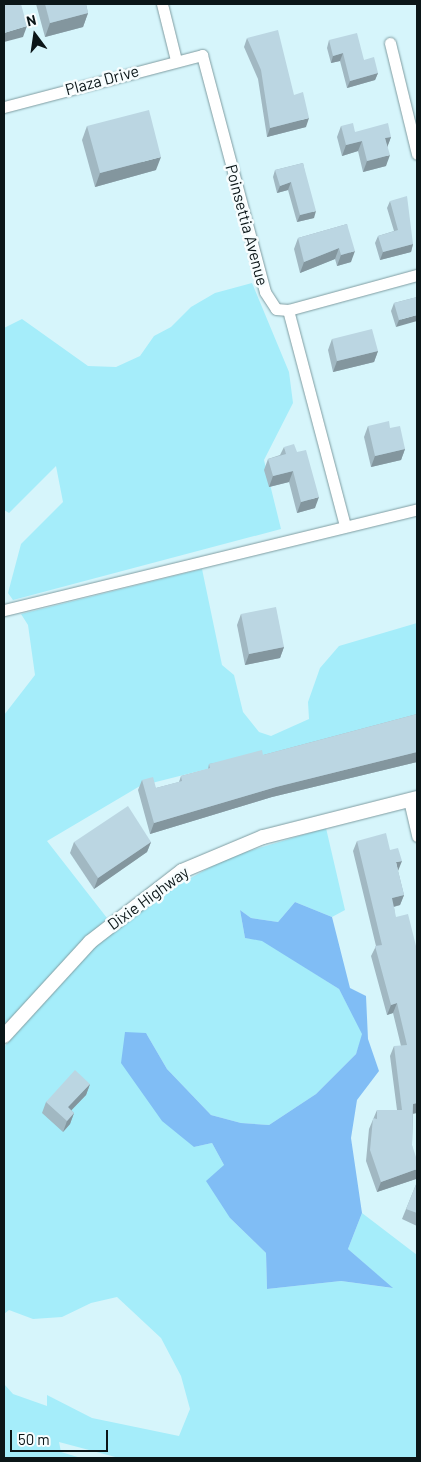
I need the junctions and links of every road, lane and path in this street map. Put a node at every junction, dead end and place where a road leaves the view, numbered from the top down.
1 (162, 4) edge
2 (390, 43) dead end
3 (202, 55) joint
4 (176, 60) junction
5 (4, 107) edge
6 (417, 154) edge
7 (417, 275) edge
8 (288, 310) junction
9 (417, 509) edge
10 (345, 526) junction
11 (4, 610) edge
12 (413, 799) edge
13 (417, 836) edge
14 (4, 1036) edge

1 - 4 street
2 - 6 street
3 - 4 street, Plaza Drive
3 - 8 street, Poinsettia Avenue
4 - 5 street, Plaza Drive
7 - 8 street
8 - 10 street
9 - 10 street
10 - 11 street
12 - 13 street
12 - 14 street, Dixie Highway

